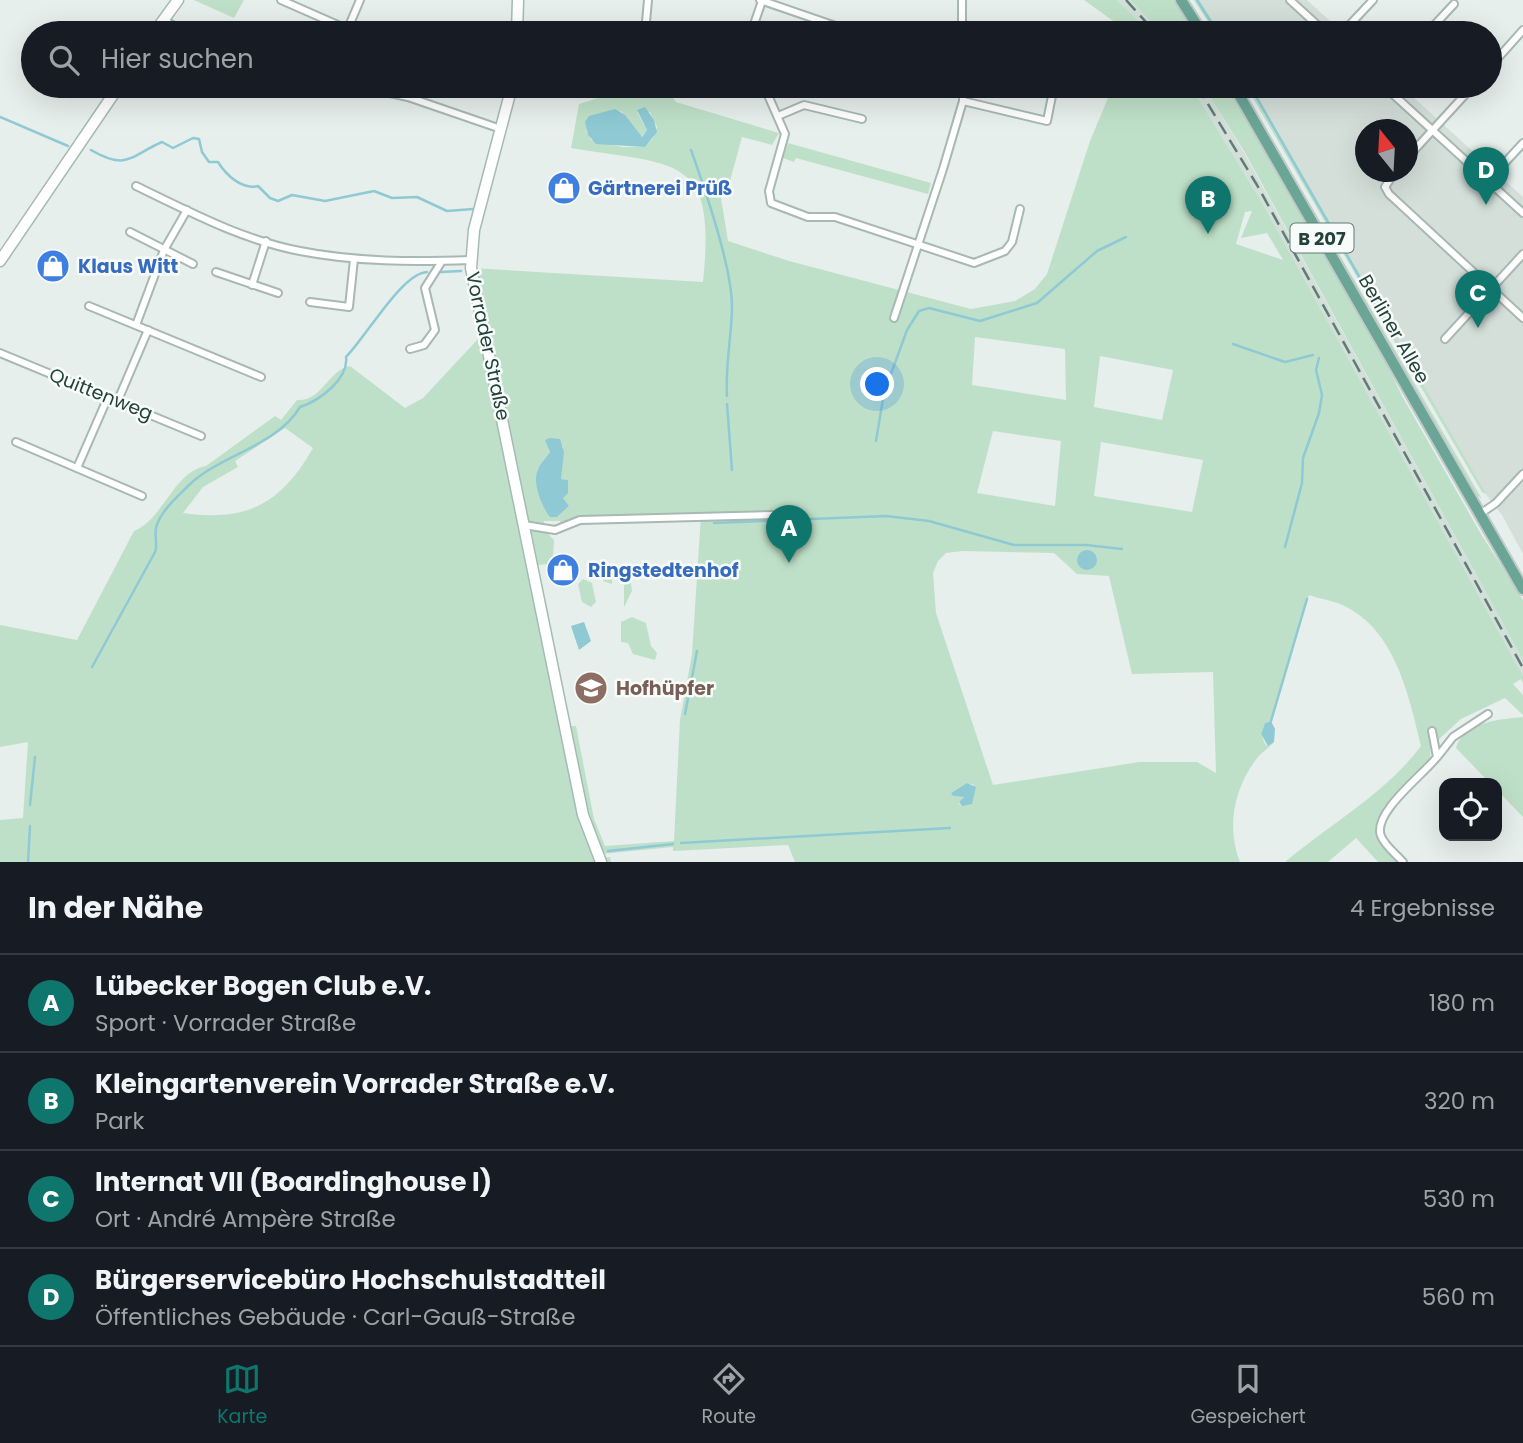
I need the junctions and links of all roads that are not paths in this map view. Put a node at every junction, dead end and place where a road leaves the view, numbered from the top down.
1 (178, 0) edge
2 (281, 0) edge
3 (360, 0) edge
4 (518, 0) edge
5 (648, 0) edge
6 (761, 0) edge
7 (962, 0) edge
8 (1181, 0) edge
9 (1290, 0) edge
10 (1373, 0) edge
11 (1454, 4) dead end
12 (163, 20) edge
13 (325, 21) edge
14 (351, 21) edge
15 (517, 21) edge
16 (646, 21) edge
17 (755, 21) edge
18 (821, 21) edge
19 (962, 21) edge
20 (1194, 21) edge
21 (1313, 21) edge
22 (1353, 21) edge
23 (1438, 21) edge
24 (1523, 30) edge
25 (1502, 54) edge
26 (111, 98) edge
27 (411, 98) edge
28 (509, 98) edge
29 (770, 98) edge
30 (1052, 98) edge
31 (1241, 98) edge
32 (1397, 98) edge
33 (1462, 98) edge
34 (963, 101) joint
35 (778, 116) junction
36 (862, 119) dead end
37 (501, 129) junction
38 (1432, 130) junction
39 (1523, 143) edge
40 (1418, 146) edge
41 (1488, 181) junction
42 (1388, 182) edge
43 (136, 186) dead end
44 (1020, 209) dead end
45 (187, 210) junction
46 (1523, 213) edge
47 (130, 232) dead end
48 (266, 242) junction
49 (917, 243) junction
50 (164, 250) junction
51 (1523, 254) edge
52 (1, 259) edge
53 (354, 259) junction
54 (470, 260) junction
55 (442, 261) junction
56 (192, 264) dead end
57 (216, 272) dead end
58 (252, 285) junction
59 (1491, 288) junction
60 (278, 292) dead end
61 (310, 302) dead end
62 (89, 306) dead end
63 (894, 318) dead end
64 (1523, 318) edge
65 (135, 325) junction
66 (148, 330) junction
67 (1445, 339) dead end
68 (410, 349) dead end
69 (0, 353) edge
70 (261, 377) dead end
71 (108, 397) junction
72 (118, 400) junction
73 (201, 436) dead end
74 (16, 442) dead end
75 (77, 468) junction
76 (1523, 474) edge
77 (142, 496) dead end
78 (1480, 514) junction
79 (775, 515) dead end
80 (524, 525) junction
81 (1523, 589) edge
82 (1488, 714) dead end
83 (1432, 731) dead end
84 (1437, 757) junction
85 (601, 862) edge
86 (1403, 862) edge

1 - 12 street
2 - 13 street
3 - 14 street
4 - 15 street
5 - 16 street
6 - 17 street
6 - 18 street
7 - 19 street
8 - 20 main road
9 - 21 street
10 - 22 street
11 - 23 street
24 - 25 street
26 - 52 street
27 - 37 street
28 - 37 street, Vorrader Straße
29 - 35 street
30 - 34 street
31 - 78 main road, Berliner Allee / B 207
32 - 38 street
33 - 38 street
34 - 49 street
35 - 36 street
35 - 49 street
37 - 54 street, Vorrader Straße
38 - 40 street
38 - 41 street
39 - 41 street
41 - 46 street
42 - 59 street
43 - 45 street
44 - 49 street
45 - 48 street
45 - 50 street
47 - 50 street
48 - 53 street
48 - 58 street
49 - 63 street
50 - 56 street
50 - 65 street
51 - 59 street
53 - 55 street
53 - 61 street
54 - 55 street
54 - 80 street, Vorrader Straße
55 - 68 street
57 - 58 street
58 - 60 street
59 - 64 street
59 - 67 street
62 - 65 street
65 - 66 street
66 - 70 street
66 - 72 street
69 - 71 street, Quittenweg
71 - 72 street, Quittenweg
71 - 75 street
72 - 73 street, Quittenweg
74 - 75 street
75 - 77 street
76 - 78 street
78 - 81 main road, Berliner Allee / B 207
79 - 80 street
80 - 85 street, Vorrader Straße
82 - 84 street
83 - 84 street
84 - 86 street

